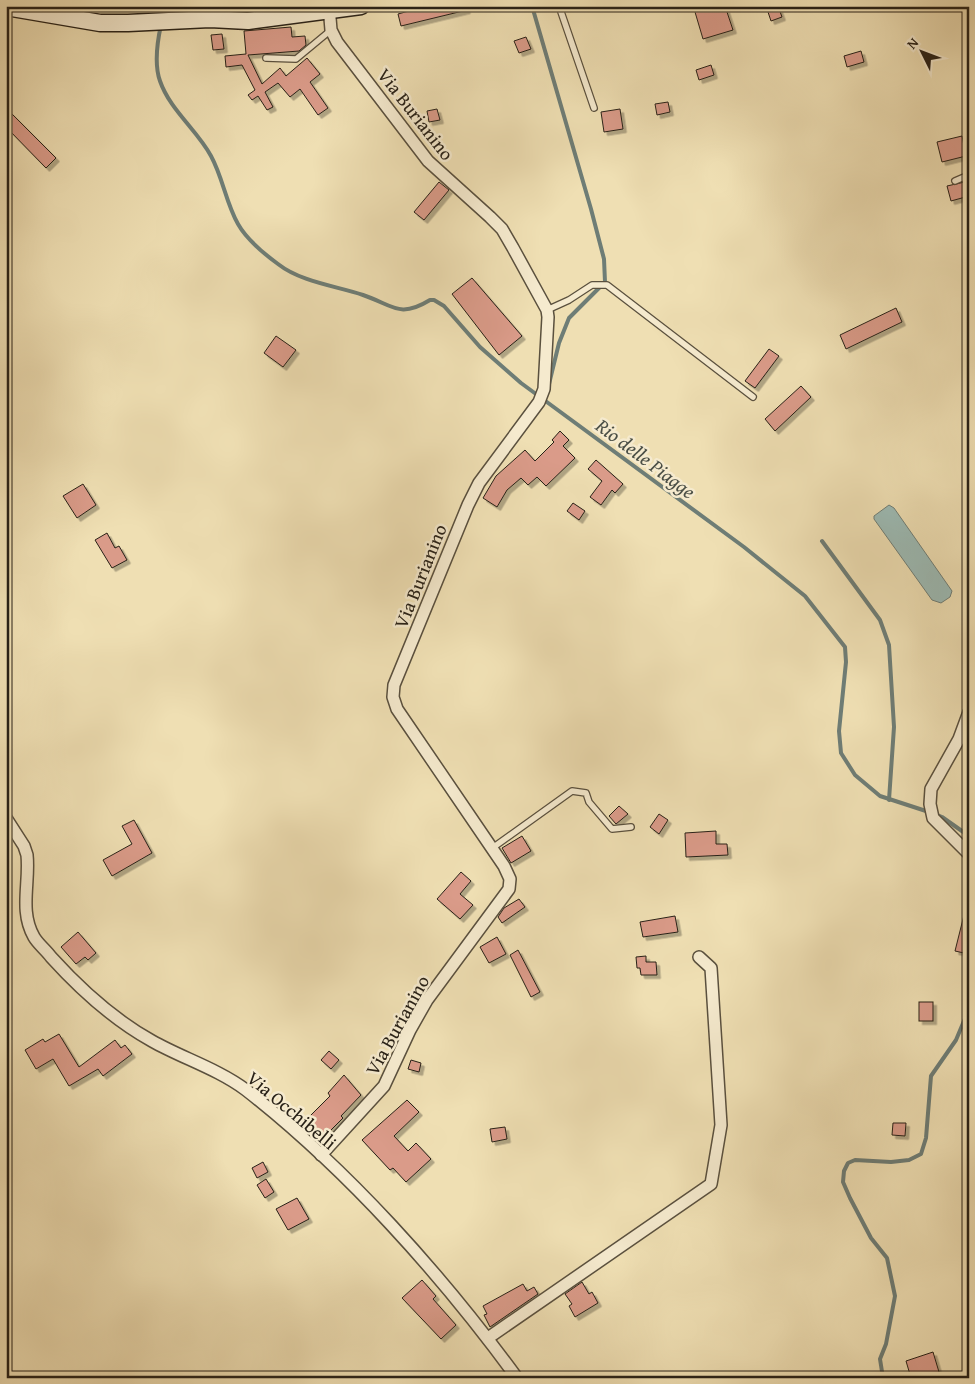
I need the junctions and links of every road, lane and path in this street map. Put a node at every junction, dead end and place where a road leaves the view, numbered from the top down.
1 (361, 6) edge
2 (559, 6) edge
3 (6, 7) edge
4 (328, 9) edge
5 (331, 30) junction
6 (266, 58) dead end
7 (594, 108) dead end
8 (969, 176) edge
9 (955, 181) dead end
10 (547, 310) junction
11 (753, 397) dead end
12 (969, 712) edge
13 (6, 818) edge
14 (631, 827) dead end
15 (491, 849) junction
16 (969, 854) edge
17 (699, 957) dead end
18 (321, 1155) junction
19 (488, 1338) junction
20 (517, 1378) edge

1 - 4 street
2 - 7 lane
3 - 4 street
4 - 5 street, Via Burianino
5 - 6 lane
5 - 10 street, Via Burianino
8 - 9 lane
10 - 11 lane
10 - 15 street, Via Burianino
12 - 16 street
13 - 18 street, Via Occhibelli
14 - 15 lane
15 - 18 street, Via Burianino
17 - 19 street
18 - 19 street, Via Occhibelli
19 - 20 street, Via Occhibelli

